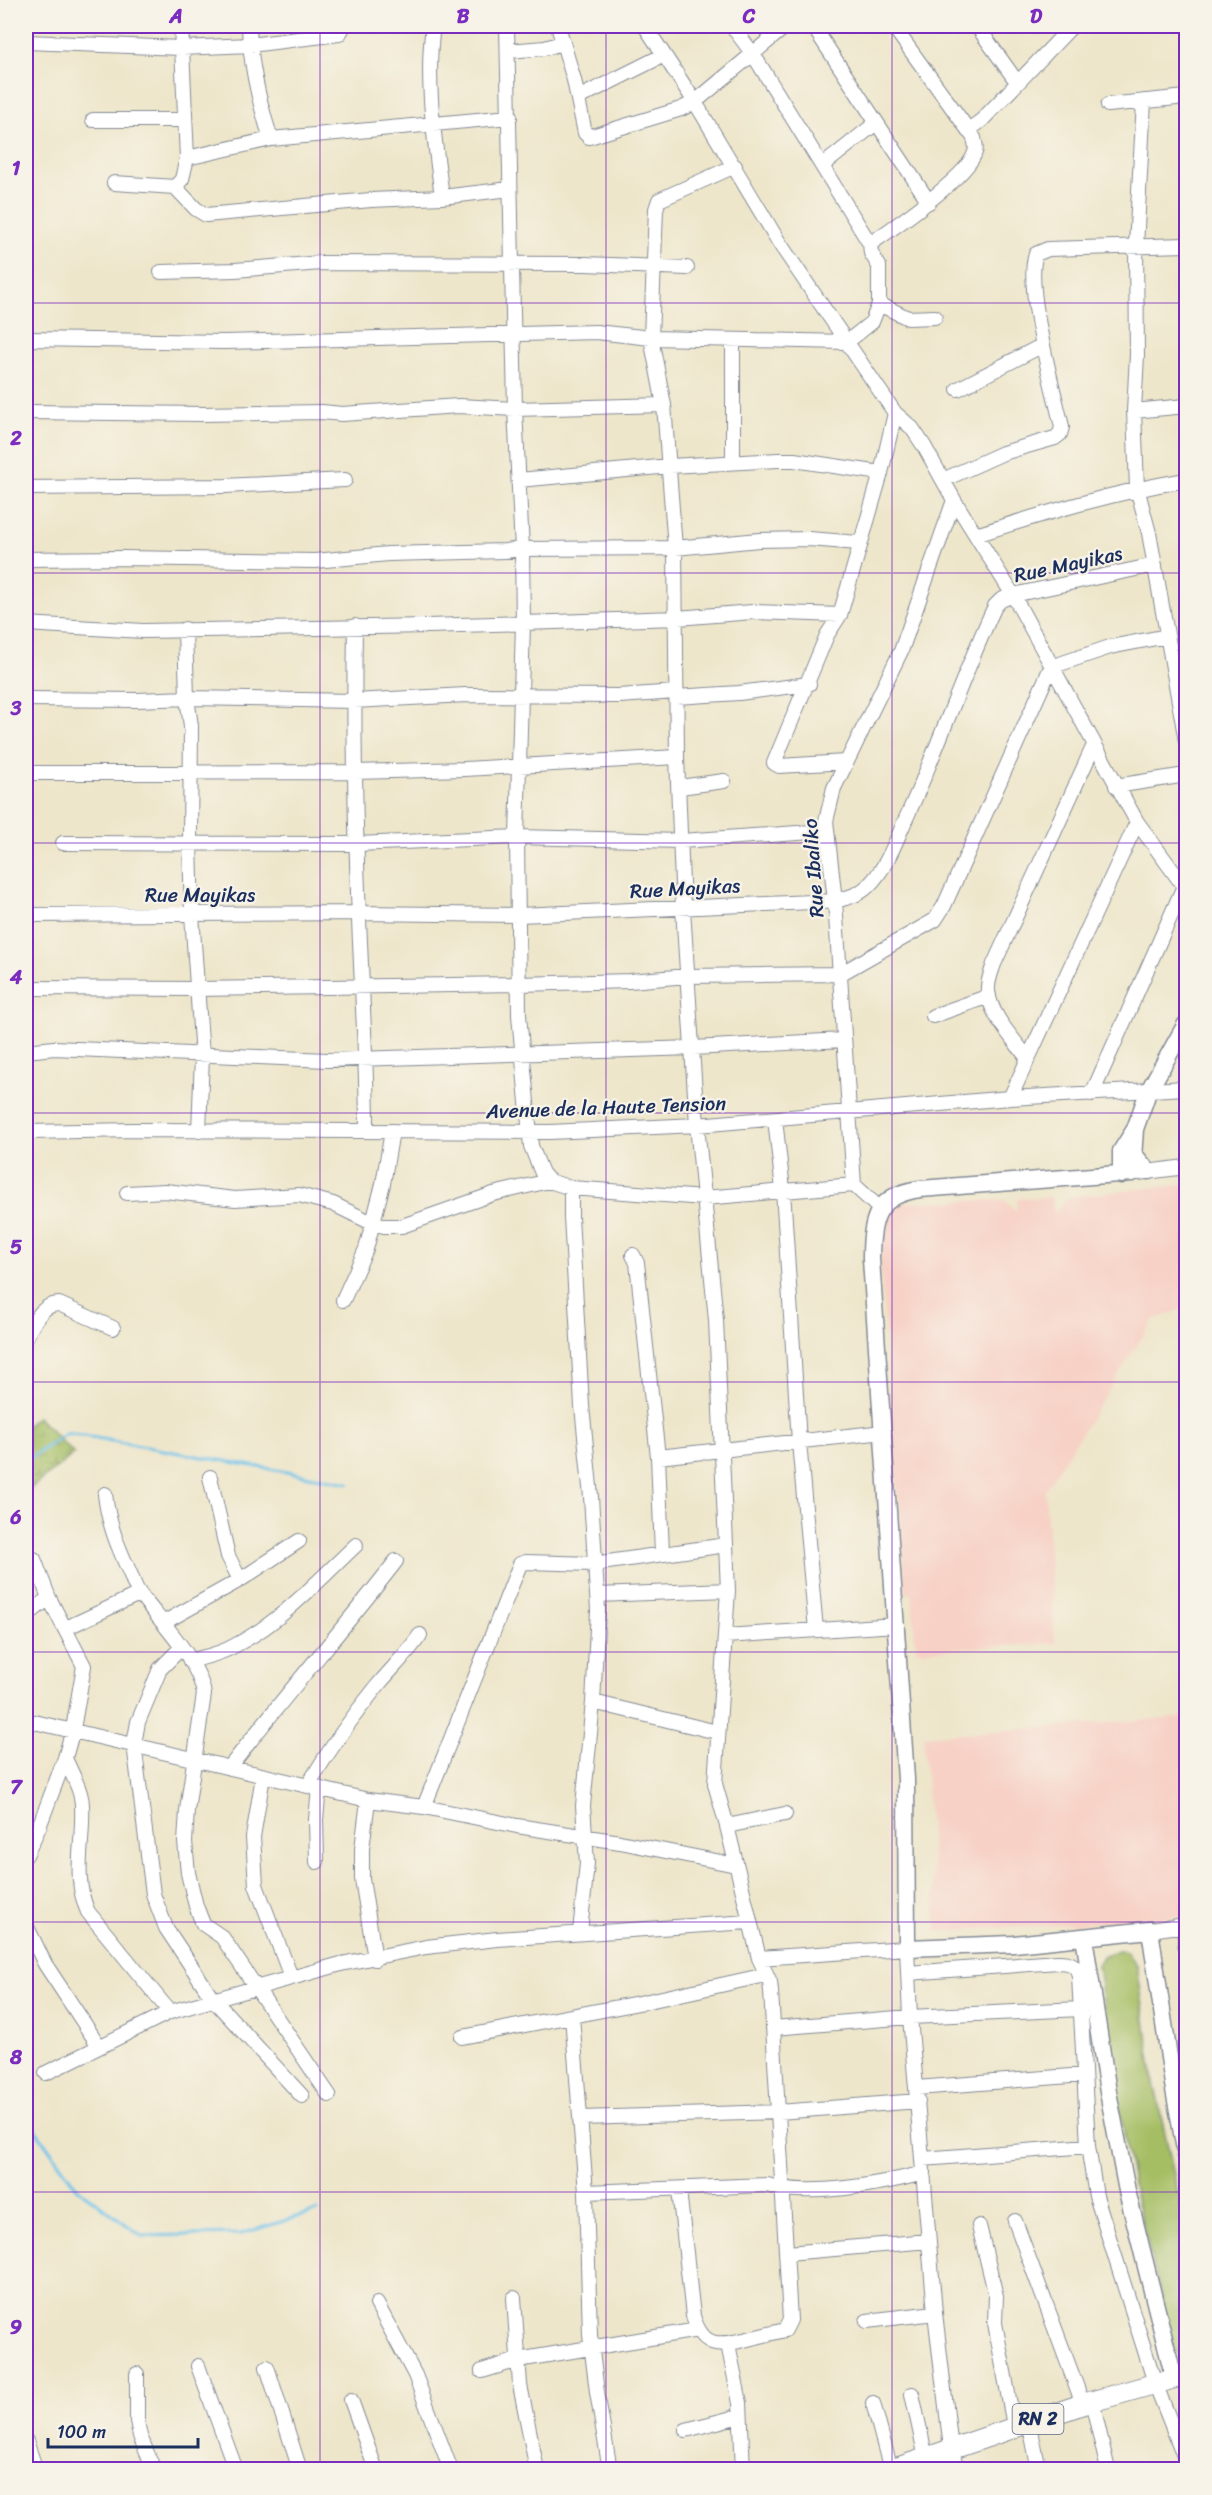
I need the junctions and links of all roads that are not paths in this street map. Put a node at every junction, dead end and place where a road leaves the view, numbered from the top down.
1 (181, 26) edge
2 (249, 26) edge
3 (344, 26) edge
4 (433, 26) edge
5 (507, 26) edge
6 (645, 26) edge
7 (732, 26) edge
8 (786, 26) edge
9 (813, 26) edge
10 (893, 26) edge
11 (977, 26) edge
12 (1064, 28) edge
13 (562, 31) edge
14 (26, 42) edge
15 (250, 45) junction
16 (181, 48) junction
17 (508, 51) junction
18 (753, 54) junction
19 (664, 55) junction
20 (1017, 81) junction
21 (1186, 97) edge
22 (578, 98) junction
23 (1144, 101) junction
24 (695, 102) junction
25 (1108, 105) dead end
26 (510, 117) junction
27 (93, 120) dead end
28 (184, 120) junction
29 (876, 123) junction
30 (433, 126) junction
31 (969, 131) junction
32 (271, 139) junction
33 (188, 158) junction
34 (735, 166) junction
35 (822, 166) junction
36 (114, 183) dead end
37 (175, 187) junction
38 (510, 189) junction
39 (442, 197) junction
40 (929, 202) junction
41 (870, 244) junction
42 (1186, 245) edge
43 (1136, 246) junction
44 (511, 263) junction
45 (655, 268) junction
46 (687, 268) dead end
47 (161, 272) dead end
48 (879, 304) junction
49 (935, 317) dead end
50 (513, 334) junction
51 (651, 338) junction
52 (26, 339) edge
53 (734, 341) junction
54 (848, 342) junction
55 (1043, 345) junction
56 (958, 389) dead end
57 (663, 405) junction
58 (1186, 406) edge
59 (515, 409) junction
60 (1134, 411) junction
61 (26, 412) edge
62 (895, 413) junction
63 (733, 462) junction
64 (670, 466) junction
65 (881, 473) junction
66 (345, 480) dead end
67 (519, 480) junction
68 (943, 480) junction
69 (1186, 480) edge
70 (26, 488) edge
71 (1137, 488) junction
72 (954, 500) junction
73 (976, 535) junction
74 (859, 543) junction
75 (675, 548) junction
76 (522, 549) junction
77 (26, 559) edge
78 (1155, 565) junction
79 (1013, 595) junction
80 (840, 615) junction
81 (677, 618) junction
82 (523, 623) junction
83 (26, 624) edge
84 (355, 626) junction
85 (185, 629) junction
86 (1167, 636) junction
87 (1051, 667) junction
88 (809, 684) junction
89 (676, 694) junction
90 (519, 696) junction
91 (187, 698) junction
92 (26, 699) edge
93 (354, 701) junction
94 (1186, 741) edge
95 (1094, 745) junction
96 (677, 757) junction
97 (846, 762) junction
98 (519, 766) junction
99 (355, 772) junction
100 (30, 773) dead end
101 (190, 773) junction
102 (1186, 775) edge
103 (724, 781) dead end
104 (1116, 786) junction
105 (680, 787) junction
106 (1137, 822) junction
107 (826, 831) junction
108 (517, 837) junction
109 (681, 841) junction
110 (63, 843) dead end
111 (190, 843) junction
112 (357, 844) junction
113 (1185, 888) edge
114 (835, 901) junction
115 (683, 909) junction
116 (360, 913) junction
117 (26, 915) edge
118 (192, 915) junction
119 (519, 915) junction
120 (840, 974) junction
121 (687, 976) junction
122 (519, 984) junction
123 (362, 985) junction
124 (26, 988) edge
125 (196, 989) junction
126 (988, 996) junction
127 (933, 1016) dead end
128 (1186, 1024) edge
129 (843, 1040) junction
130 (693, 1048) junction
131 (26, 1051) edge
132 (522, 1052) junction
133 (202, 1056) junction
134 (366, 1059) junction
135 (1028, 1059) junction
136 (1186, 1088) edge
137 (1148, 1092) junction
138 (1092, 1094) junction
139 (1010, 1098) junction
140 (849, 1112) junction
141 (775, 1119) junction
142 (697, 1125) junction
143 (199, 1131) junction
144 (367, 1131) junction
145 (392, 1131) junction
146 (529, 1131) junction
147 (26, 1132) edge
148 (1127, 1152) junction
149 (1186, 1167) edge
150 (1134, 1173) junction
151 (1092, 1177) junction
152 (549, 1181) junction
153 (854, 1185) junction
154 (571, 1188) junction
155 (783, 1190) junction
156 (127, 1192) dead end
157 (704, 1198) junction
158 (879, 1209) junction
159 (372, 1223) junction
160 (633, 1255) dead end
161 (343, 1300) dead end
162 (113, 1328) dead end
163 (26, 1337) edge
164 (884, 1432) junction
165 (799, 1442) junction
166 (722, 1452) junction
167 (658, 1457) junction
168 (210, 1477) dead end
169 (105, 1494) dead end
170 (299, 1541) dead end
171 (356, 1545) dead end
172 (726, 1545) junction
173 (662, 1553) junction
174 (26, 1557) edge
175 (396, 1561) dead end
176 (594, 1564) junction
177 (240, 1580) junction
178 (728, 1590) junction
179 (139, 1593) junction
180 (597, 1595) junction
181 (49, 1598) junction
182 (26, 1616) edge
183 (163, 1623) junction
184 (897, 1624) junction
185 (66, 1628) junction
186 (816, 1630) junction
187 (420, 1635) dead end
188 (725, 1636) junction
189 (181, 1648) junction
190 (190, 1661) junction
191 (593, 1702) junction
192 (26, 1719) edge
193 (73, 1729) junction
194 (717, 1732) junction
195 (134, 1744) junction
196 (65, 1758) junction
197 (196, 1758) junction
198 (230, 1767) junction
199 (263, 1776) junction
200 (314, 1787) junction
201 (368, 1800) junction
202 (424, 1807) junction
203 (785, 1814) dead end
204 (727, 1826) junction
205 (586, 1837) junction
206 (26, 1855) edge
207 (317, 1862) dead end
208 (736, 1865) junction
209 (750, 1922) junction
210 (26, 1925) edge
211 (1185, 1925) edge
212 (1150, 1930) junction
213 (580, 1932) junction
214 (1084, 1937) junction
215 (907, 1948) junction
216 (1186, 1951) edge
217 (759, 1958) junction
218 (375, 1959) junction
219 (908, 1973) junction
220 (766, 1975) junction
221 (291, 1977) junction
222 (257, 1988) junction
223 (213, 1999) junction
224 (1081, 2009) junction
225 (170, 2012) junction
226 (572, 2016) junction
227 (910, 2017) junction
228 (773, 2028) junction
229 (462, 2037) dead end
230 (99, 2046) junction
231 (46, 2073) dead end
232 (1084, 2075) junction
233 (917, 2094) junction
234 (329, 2095) dead end
235 (302, 2096) dead end
236 (778, 2112) junction
237 (581, 2118) junction
238 (1088, 2146) junction
239 (1186, 2155) edge
240 (923, 2166) junction
241 (679, 2190) junction
242 (784, 2190) junction
243 (586, 2192) junction
244 (1015, 2221) dead end
245 (979, 2226) dead end
246 (929, 2241) junction
247 (787, 2253) junction
248 (514, 2298) dead end
249 (377, 2304) dead end
250 (935, 2313) junction
251 (867, 2321) dead end
252 (698, 2331) junction
253 (728, 2344) junction
254 (592, 2349) junction
255 (518, 2360) junction
256 (198, 2366) dead end
257 (267, 2367) dead end
258 (482, 2371) dead end
259 (137, 2374) dead end
260 (1172, 2378) edge
261 (912, 2394) dead end
262 (351, 2400) dead end
263 (1088, 2402) junction
264 (873, 2403) dead end
265 (740, 2416) junction
266 (1022, 2424) junction
267 (686, 2430) dead end
268 (26, 2440) edge
269 (951, 2449) junction
270 (926, 2458) junction
271 (1186, 2461) edge
272 (36, 2469) edge
273 (154, 2469) edge
274 (236, 2469) edge
275 (300, 2469) edge
276 (376, 2469) edge
277 (452, 2469) edge
278 (537, 2469) edge
279 (610, 2469) edge
280 (743, 2469) edge
281 (891, 2469) edge
282 (957, 2469) edge
283 (1040, 2469) edge
284 (1108, 2469) edge

1 - 16 street
2 - 15 street
3 - 15 street
4 - 30 street
5 - 17 street
6 - 19 street
7 - 18 street
8 - 18 street
9 - 29 street
10 - 31 street
11 - 20 street
12 - 20 street
13 - 17 street
13 - 22 street
14 - 16 street
15 - 16 street
15 - 32 street
16 - 28 street
17 - 26 street
18 - 24 street
18 - 35 street
19 - 22 street
19 - 24 street
20 - 31 street
21 - 23 street
22 - 24 street
23 - 25 street
23 - 43 street
24 - 34 street
26 - 30 street
26 - 38 street
27 - 28 street
28 - 33 street
29 - 35 street
29 - 40 street
30 - 32 street
30 - 39 street
31 - 40 street
32 - 33 street
33 - 37 street
34 - 45 street
34 - 54 street
35 - 41 street
36 - 37 street
37 - 39 street
38 - 39 street
38 - 44 street
40 - 41 street
41 - 48 street
42 - 43 street
43 - 55 street
43 - 60 street
44 - 45 street
44 - 47 street
44 - 50 street
45 - 46 street
45 - 51 street
48 - 49 street
48 - 54 street
50 - 51 street
50 - 52 street
50 - 59 street
51 - 53 street
51 - 57 street
53 - 54 street
53 - 63 street
54 - 62 street
55 - 56 street
55 - 68 street
57 - 59 street
57 - 64 street
58 - 60 street
59 - 61 street
59 - 67 street
60 - 71 street
62 - 65 street
62 - 68 street
63 - 64 street
63 - 65 street
64 - 67 street
64 - 75 street
65 - 74 street
66 - 70 street
67 - 76 street
68 - 72 street
69 - 71 street
71 - 73 street
71 - 78 street
72 - 73 street
72 - 97 street, Rue Ibaliko
73 - 79 street
74 - 75 street
74 - 80 street
75 - 76 street
75 - 81 street
76 - 77 street
76 - 82 street
78 - 79 street, Rue Mayikas
78 - 86 street
79 - 87 street
79 - 114 street, Rue Mayikas
80 - 81 street
80 - 88 street
81 - 82 street
81 - 89 street
82 - 84 street
82 - 90 street
83 - 85 street
84 - 85 street
84 - 93 street
85 - 91 street
86 - 87 street
86 - 94 street
87 - 95 street
87 - 120 street
88 - 89 street
88 - 97 street
89 - 90 street
89 - 96 street
90 - 93 street
90 - 98 street
91 - 92 street
91 - 93 street
91 - 101 street
93 - 99 street
95 - 104 street
95 - 126 street
96 - 98 street
96 - 105 street
97 - 107 street, Rue Ibaliko
98 - 99 street
98 - 108 street
99 - 101 street
99 - 112 street
100 - 101 street
101 - 111 street
102 - 104 street
103 - 105 street
104 - 106 street
105 - 109 street
106 - 113 street
106 - 135 street
107 - 109 street
107 - 114 street, Rue Ibaliko
108 - 109 street
108 - 112 street
108 - 119 street
109 - 115 street
110 - 111 street
111 - 112 street
111 - 118 street
112 - 116 street
113 - 138 street
114 - 115 street, Rue Mayikas
114 - 120 street, Rue Ibaliko
115 - 119 street, Rue Mayikas
115 - 121 street
116 - 118 street, Rue Mayikas
116 - 119 street, Rue Mayikas
116 - 123 street
117 - 118 street, Rue Mayikas
118 - 125 street
119 - 122 street
120 - 121 street
120 - 129 street, Rue Ibaliko
121 - 122 street
121 - 130 street
122 - 123 street
122 - 132 street
123 - 125 street
123 - 134 street
124 - 125 street
125 - 133 street
126 - 127 street
126 - 135 street
128 - 137 main road
129 - 130 street
129 - 140 street, Rue Ibaliko
130 - 132 street
130 - 142 street
131 - 133 street
132 - 134 street
132 - 146 street
133 - 134 street
133 - 143 street
134 - 144 street
135 - 139 street
136 - 137 street, Avenue de la Haute Tension
137 - 138 street, Avenue de la Haute Tension
137 - 148 main road
138 - 139 street, Avenue de la Haute Tension
139 - 140 street, Avenue de la Haute Tension
140 - 141 street, Avenue de la Haute Tension
140 - 153 street, Rue Ibaliko
141 - 142 street, Avenue de la Haute Tension
141 - 155 street
142 - 146 street, Avenue de la Haute Tension
142 - 157 street
143 - 144 street, Avenue de la Haute Tension
143 - 147 street, Avenue de la Haute Tension
144 - 145 street, Avenue de la Haute Tension
145 - 146 street, Avenue de la Haute Tension
145 - 159 street
146 - 152 street
148 - 150 main road
148 - 150 main road
148 - 151 main road
149 - 150 street
150 - 151 main road
151 - 158 main road
152 - 154 street
152 - 159 street
153 - 155 street
153 - 158 street
154 - 157 street
154 - 176 street
155 - 157 street
155 - 165 street
156 - 159 street
157 - 166 street
158 - 164 main road
159 - 161 street
160 - 167 street
162 - 163 street
164 - 165 street
164 - 184 main road
165 - 166 street
165 - 186 street
166 - 167 street
166 - 172 street
167 - 173 street
168 - 177 street
169 - 179 street
170 - 177 street
171 - 190 street
172 - 173 street
172 - 178 street
173 - 176 street
174 - 181 street
175 - 198 street
176 - 180 street
176 - 202 street
177 - 183 street
178 - 180 street
178 - 188 street
179 - 183 street
179 - 185 street
180 - 191 street
181 - 182 street
181 - 185 street
183 - 189 street
184 - 186 street
184 - 215 main road
185 - 193 street
186 - 188 street
187 - 200 street
188 - 194 street
189 - 190 street
189 - 195 street
190 - 197 street
191 - 194 street
191 - 205 street
192 - 193 street
193 - 195 street
193 - 196 street
194 - 204 street
195 - 197 street
195 - 223 street
196 - 206 street
196 - 225 street
197 - 198 street
197 - 222 street
198 - 199 street
199 - 200 street
199 - 221 street
200 - 201 street
200 - 207 street
201 - 202 street
201 - 218 street
202 - 205 street
203 - 204 street
204 - 208 street
205 - 208 street
205 - 213 street
208 - 209 street
209 - 213 street
209 - 217 street
210 - 230 street
211 - 212 street
211 - 216 street
212 - 214 main road
212 - 239 main road
213 - 218 street
214 - 215 main road
214 - 260 main road
215 - 217 street
215 - 219 street
217 - 220 street
218 - 221 street
219 - 224 street
219 - 227 street
220 - 226 street
220 - 228 street
221 - 222 street
222 - 223 street
222 - 234 street
223 - 225 street
223 - 235 street
224 - 227 street
224 - 232 street
225 - 230 street
226 - 229 street
226 - 237 street
227 - 228 street
227 - 233 street
228 - 236 street
230 - 231 street
232 - 233 street
232 - 238 street
233 - 236 street
233 - 240 street
236 - 237 street
236 - 242 street
237 - 243 street
238 - 240 street
238 - 260 street
240 - 242 street
240 - 246 street
241 - 242 street
241 - 243 street
241 - 252 street
242 - 247 street
243 - 254 street
244 - 263 street
245 - 266 street
246 - 247 street
246 - 250 street
247 - 253 street
248 - 255 street
249 - 277 street
250 - 251 street
250 - 269 street
252 - 253 street
252 - 254 street
253 - 265 street
254 - 255 street
254 - 279 street
255 - 258 street
255 - 278 street
256 - 274 street
257 - 275 street
259 - 273 street
260 - 263 highway, RN 2
260 - 271 street
261 - 270 street
262 - 276 street
263 - 266 highway, RN 2
263 - 284 street
264 - 281 street
265 - 267 street
265 - 280 street
266 - 269 highway, RN 2
266 - 283 street
268 - 272 street
269 - 270 highway, RN 2
269 - 282 street
270 - 281 highway, RN 2

